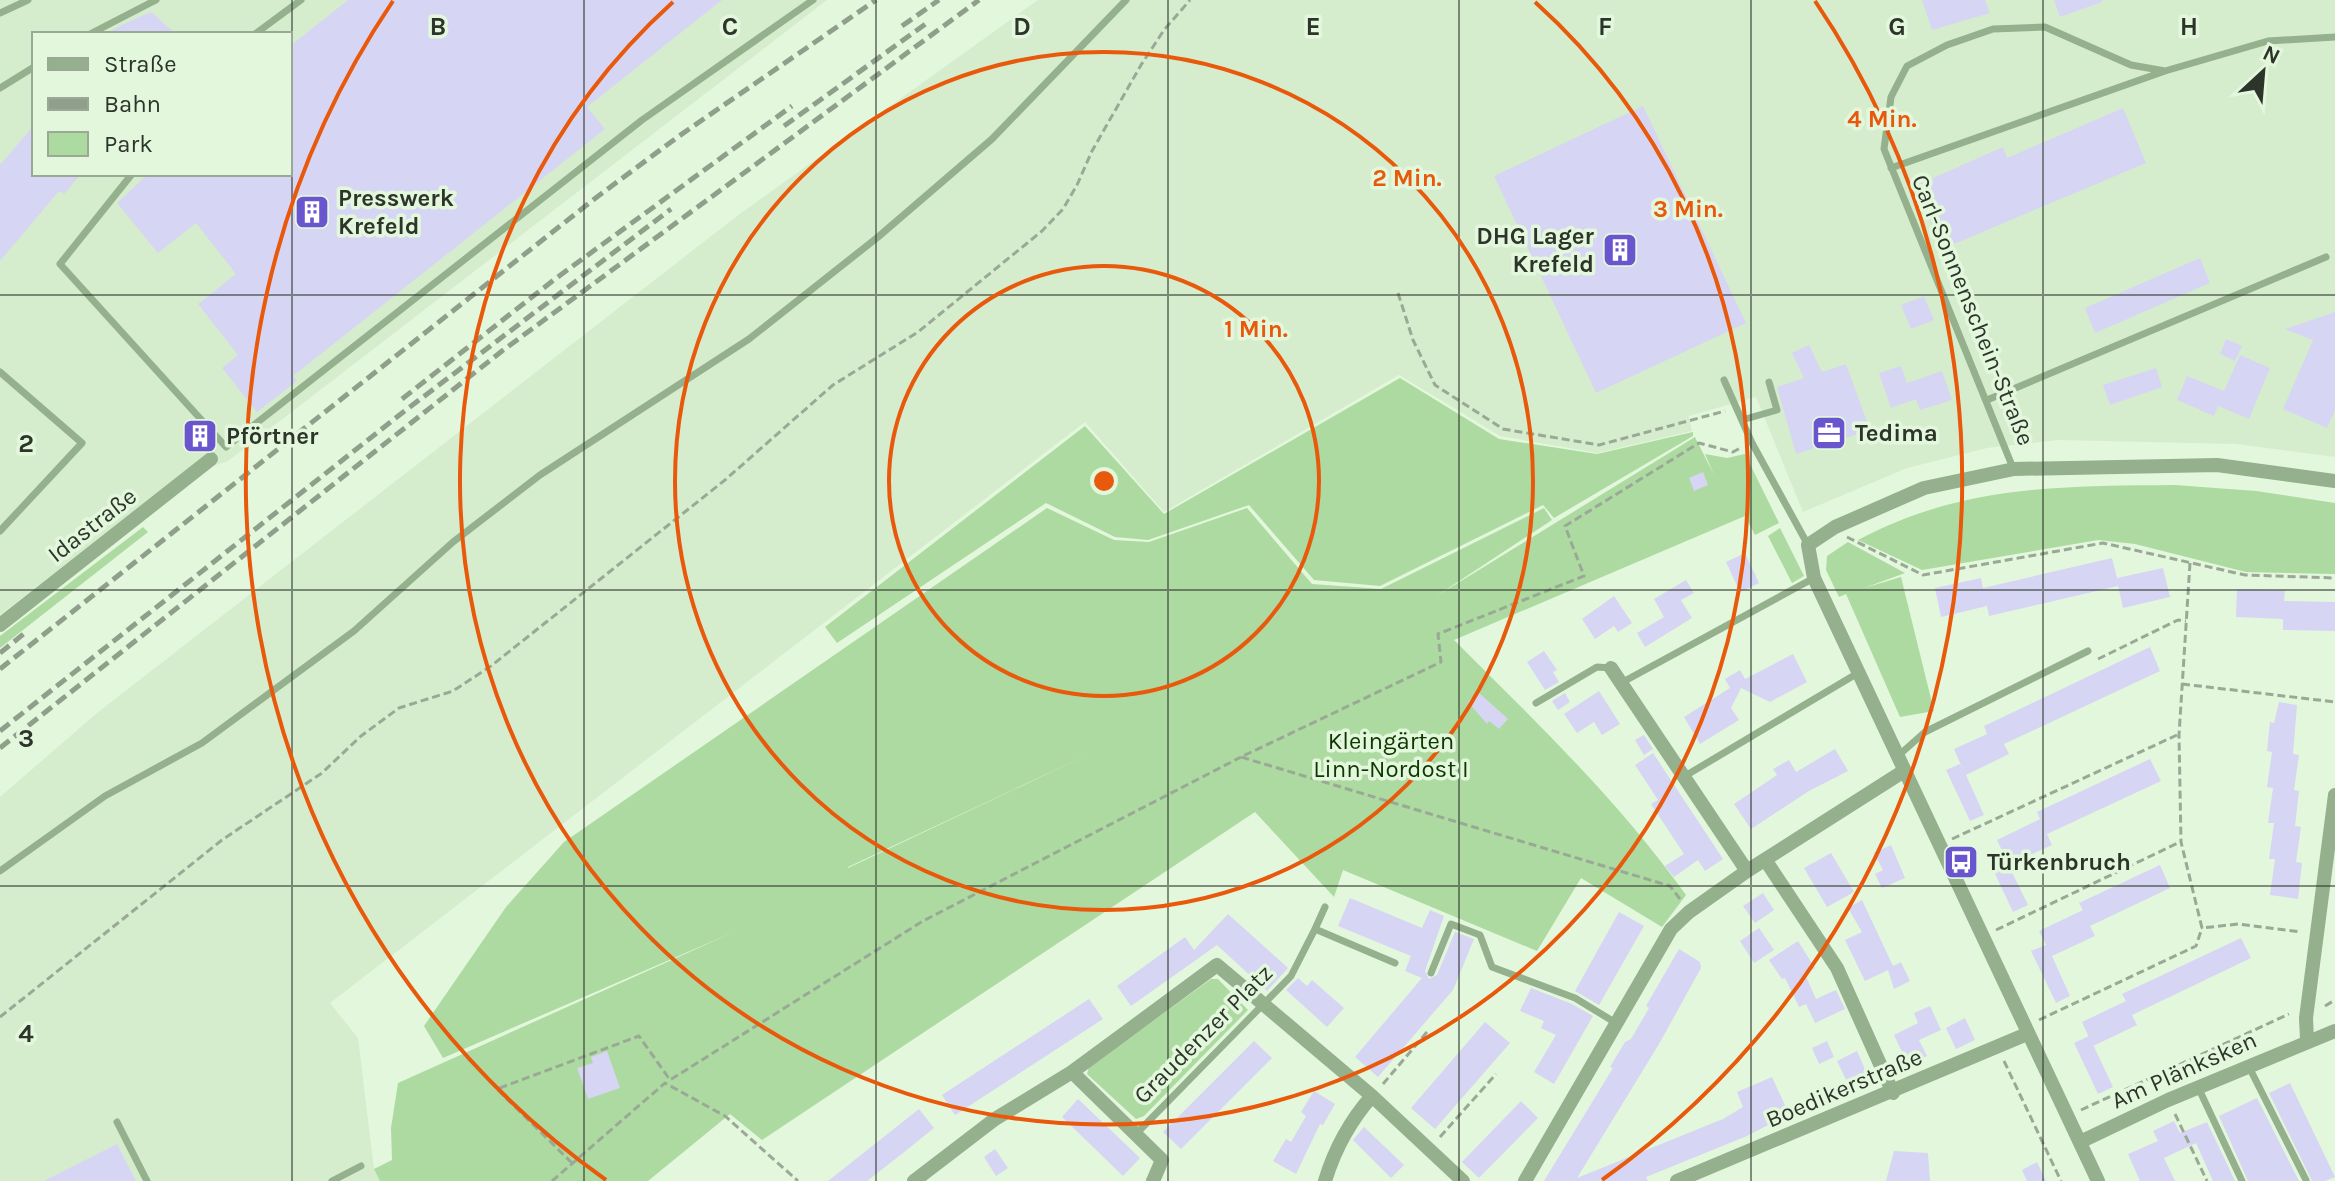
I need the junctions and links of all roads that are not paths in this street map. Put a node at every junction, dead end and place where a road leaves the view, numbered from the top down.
1 (28, 0) edge
2 (156, 0) edge
3 (301, 0) edge
4 (813, 0) edge
5 (1126, 0) edge
6 (0, 13) edge
7 (94, 32) edge
8 (258, 32) edge
9 (2335, 37) edge
10 (32, 68) edge
11 (2165, 71) junction
12 (0, 88) edge
13 (1891, 168) junction
14 (130, 176) edge
15 (2326, 257) dead end
16 (0, 372) edge
17 (1724, 380) dead end
18 (1769, 382) dead end
19 (1987, 400) junction
20 (1742, 420) junction
21 (226, 447) junction
22 (211, 459) joint
23 (2014, 469) junction
24 (2335, 481) edge
25 (0, 531) edge
26 (1808, 545) junction
27 (1814, 578) junction
28 (0, 625) edge
29 (2088, 651) road end
30 (1611, 668) joint
31 (1858, 673) junction
32 (1621, 683) junction
33 (1536, 703) dead end
34 (1899, 755) junction
35 (1904, 771) junction
36 (1684, 776) junction
37 (2335, 795) edge
38 (1766, 861) junction
39 (0, 871) edge
40 (1747, 871) junction
41 (1325, 907) dead end
42 (1315, 929) junction
43 (1395, 963) dead end
44 (1431, 973) dead end
45 (1263, 1005) junction
46 (1616, 1023) junction
47 (2335, 1031) edge
48 (2027, 1034) junction
49 (2307, 1040) junction
50 (2248, 1065) junction
51 (1072, 1072) junction
52 (2198, 1087) junction
53 (1893, 1093) junction
54 (1372, 1096) junction
55 (117, 1122) dead end
56 (1135, 1135) junction
57 (2080, 1142) junction
58 (361, 1166) dead end
59 (2306, 1180) edge
60 (147, 1181) edge
61 (332, 1181) edge
62 (914, 1181) edge
63 (1153, 1181) edge
64 (1325, 1181) edge
65 (1463, 1181) edge
66 (1525, 1181) edge
67 (1677, 1181) edge
68 (2098, 1181) edge
69 (2242, 1181) edge

1 - 6 lane
2 - 7 lane
3 - 8 lane
4 - 21 lane
5 - 39 lane
9 - 11 lane
10 - 12 lane
11 - 13 lane
11 - 13 lane, Carl-Sonnenschein-Straße
13 - 19 lane, Carl-Sonnenschein-Straße
14 - 21 lane
15 - 19 lane
16 - 25 lane
17 - 20 lane
18 - 20 lane
19 - 23 lane, Carl-Sonnenschein-Straße
20 - 26 lane
21 - 22 lane
22 - 28 street, Idastraße
23 - 24 street, Carl-Sonnenschein-Straße
23 - 26 street, Carl-Sonnenschein-Straße
26 - 27 street
27 - 31 street
27 - 32 lane
29 - 34 lane
30 - 32 street
30 - 33 lane
31 - 34 street
31 - 36 lane
32 - 36 street
34 - 35 street
35 - 38 street
35 - 48 street
36 - 40 street
37 - 49 street
38 - 40 street
38 - 53 street
40 - 46 street
41 - 42 lane, Graudenzer Platz
42 - 43 lane
42 - 45 lane, Graudenzer Platz
44 - 46 lane
45 - 51 street, Graudenzer Platz
45 - 54 street
45 - 56 lane, Graudenzer Platz
46 - 66 street
47 - 49 street, Am Plänksken
48 - 53 street, Boedikerstraße
48 - 57 street
49 - 50 street, Am Plänksken
50 - 52 street, Am Plänksken
50 - 59 lane
51 - 56 street, Graudenzer Platz
51 - 62 street
52 - 57 street, Am Plänksken
52 - 69 lane
53 - 67 street, Boedikerstraße
54 - 64 street
54 - 65 street
55 - 60 lane
56 - 63 street
57 - 68 street
58 - 61 lane

